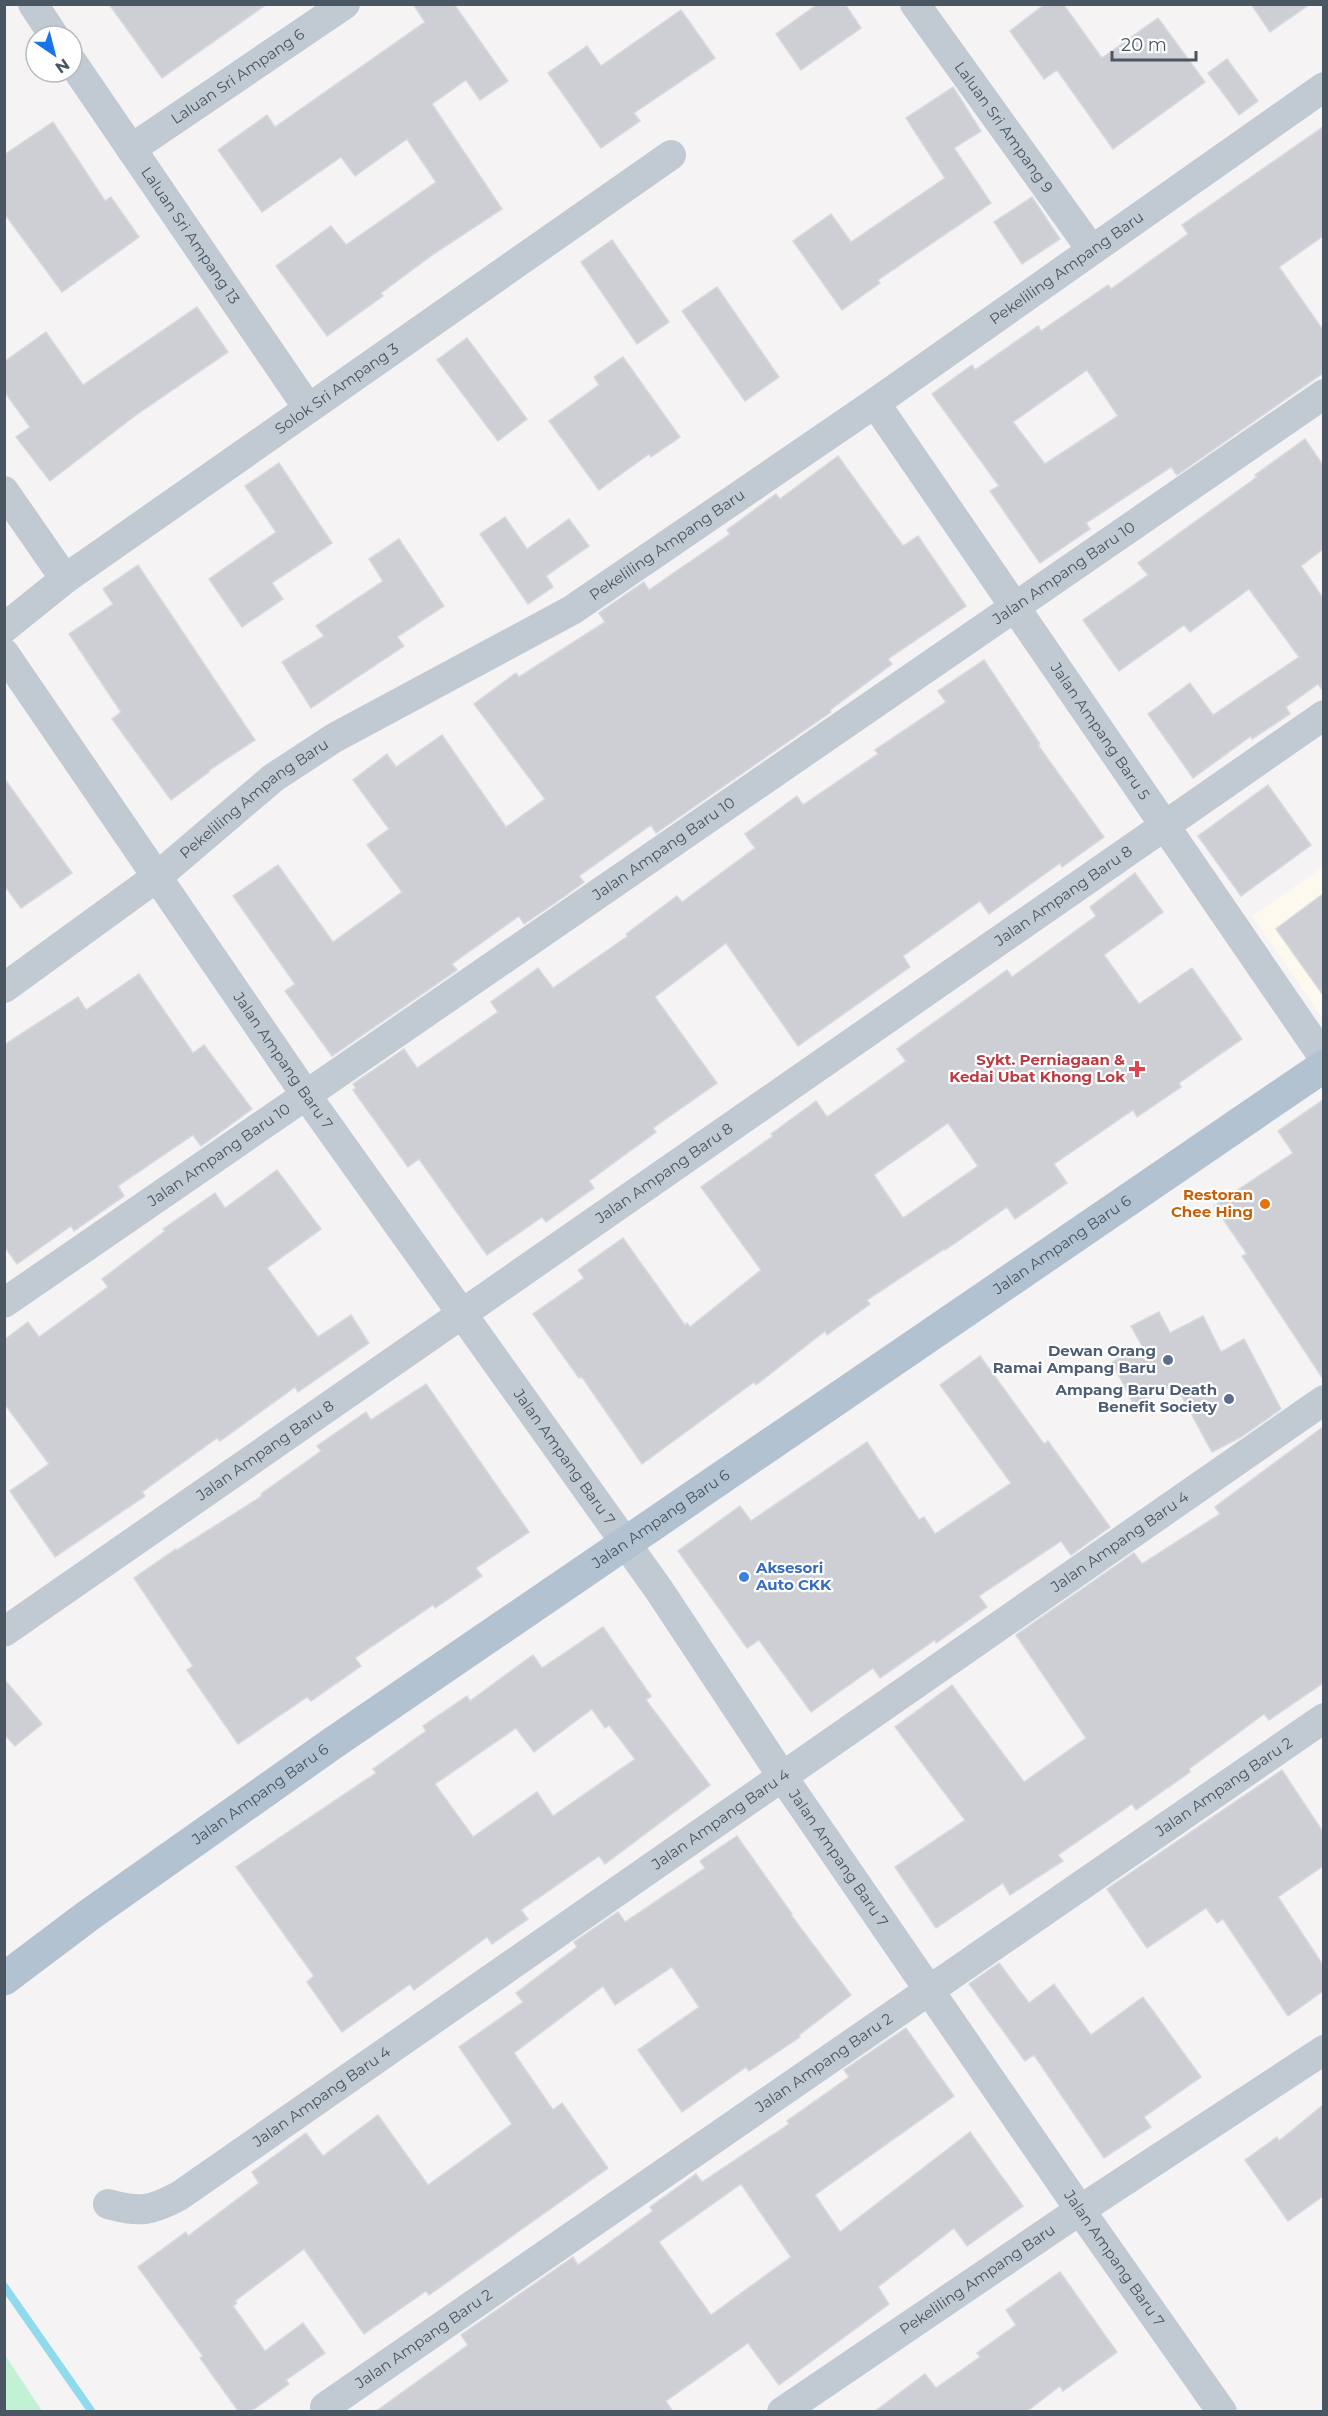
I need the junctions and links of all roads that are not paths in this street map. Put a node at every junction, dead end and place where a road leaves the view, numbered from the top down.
1 (33, 4) edge
2 (345, 4) edge
3 (919, 6) edge
4 (46, 24) edge
5 (84, 80) edge
6 (1323, 87) edge
7 (131, 149) junction
8 (671, 155) dead end
9 (1091, 249) junction
10 (1323, 394) edge
11 (875, 403) junction
12 (308, 408) junction
13 (4, 491) edge
14 (65, 579) junction
15 (1014, 607) junction
16 (4, 628) edge
17 (4, 653) edge
18 (1323, 715) edge
19 (1165, 826) junction
20 (158, 876) junction
21 (4, 988) edge
22 (1323, 1058) edge
23 (1323, 1066) edge
24 (306, 1095) junction
25 (4, 1303) edge
26 (463, 1314) junction
27 (1323, 1400) edge
28 (626, 1543) junction
29 (4, 1632) edge
30 (1323, 1718) edge
31 (782, 1776) junction
32 (4, 1979) edge
33 (930, 1989) junction
34 (1323, 2050) edge
35 (108, 2204) dead end
36 (1080, 2210) junction
37 (325, 2407) dead end
38 (782, 2412) edge
39 (1222, 2412) edge

1 - 4 street
2 - 7 street, Laluan Sri Ampang 6
3 - 9 street, Laluan Sri Ampang 9
5 - 7 street, Laluan Sri Ampang 13
6 - 9 street, Pekeliling Ampang Baru
7 - 12 street, Laluan Sri Ampang 13
8 - 12 street, Solok Sri Ampang 3
9 - 11 street, Pekeliling Ampang Baru
10 - 15 street, Jalan Ampang Baru 10
11 - 15 street, Jalan Ampang Baru 5
11 - 20 street, Pekeliling Ampang Baru
12 - 14 street, Solok Sri Ampang 3
13 - 14 street
14 - 16 street, Solok Sri Ampang 3
15 - 19 street, Jalan Ampang Baru 5
15 - 24 street, Jalan Ampang Baru 10
17 - 20 street, Jalan Ampang Baru 7
18 - 19 street, Jalan Ampang Baru 8
19 - 22 street, Jalan Ampang Baru 5
19 - 26 street, Jalan Ampang Baru 8
20 - 21 street, Pekeliling Ampang Baru
20 - 24 street, Jalan Ampang Baru 7
23 - 28 main road, Jalan Ampang Baru 6
24 - 25 street, Jalan Ampang Baru 10
24 - 26 street, Jalan Ampang Baru 7
26 - 28 street, Jalan Ampang Baru 7
26 - 29 street, Jalan Ampang Baru 8
27 - 31 street, Jalan Ampang Baru 4
28 - 31 street, Jalan Ampang Baru 7
28 - 32 main road, Jalan Ampang Baru 6
30 - 33 street, Jalan Ampang Baru 2
31 - 33 street, Jalan Ampang Baru 7
31 - 35 street, Jalan Ampang Baru 4
33 - 36 street, Jalan Ampang Baru 7
33 - 37 street, Jalan Ampang Baru 2
34 - 36 street, Pekeliling Ampang Baru
36 - 38 street, Pekeliling Ampang Baru
36 - 39 street, Jalan Ampang Baru 7

